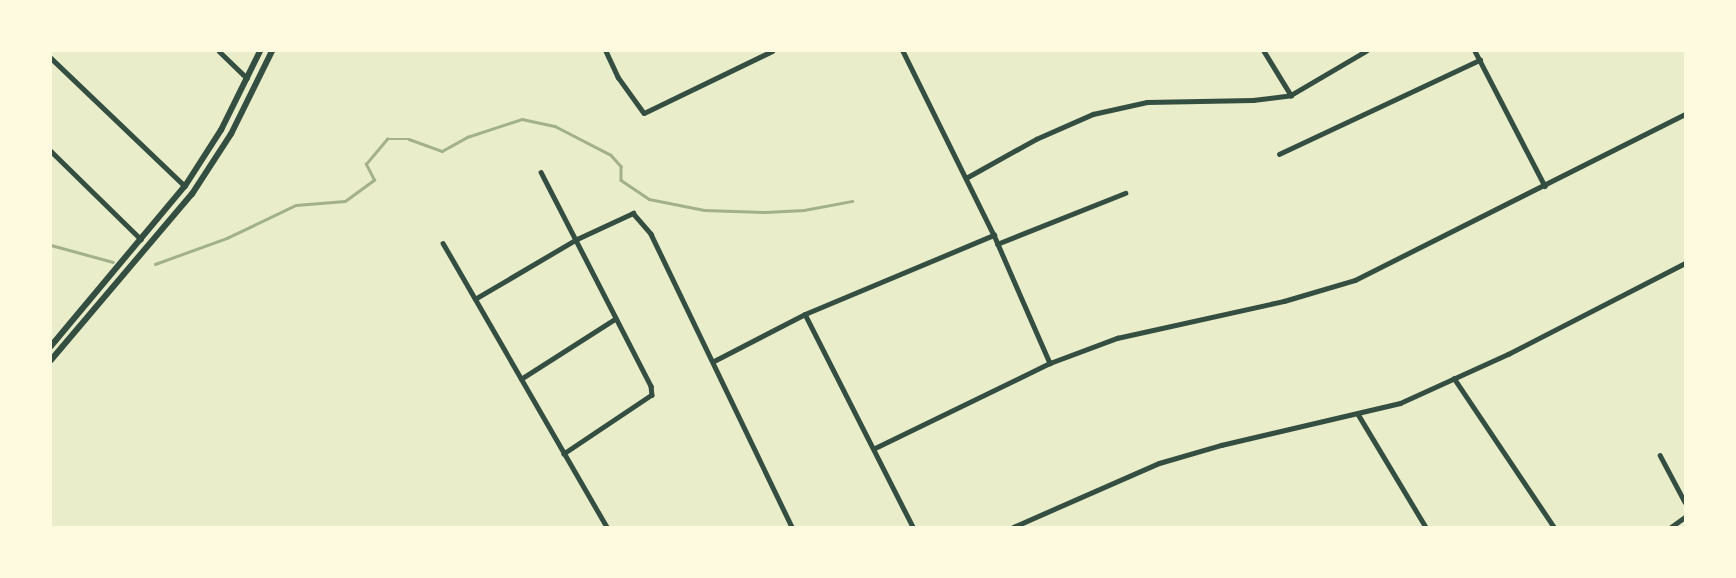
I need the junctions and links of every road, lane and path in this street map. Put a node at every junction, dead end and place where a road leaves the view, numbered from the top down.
1 (219, 51) edge
2 (260, 51) edge
3 (272, 51) edge
4 (606, 51) edge
5 (772, 51) edge
6 (904, 51) edge
7 (1264, 51) edge
8 (1366, 51) edge
9 (1475, 51) edge
10 (51, 58) edge
11 (1480, 60) junction
12 (247, 78) junction
13 (1291, 95) junction
14 (1685, 114) edge
15 (51, 150) edge
16 (1279, 154) dead end
17 (541, 172) dead end
18 (966, 178) junction
19 (185, 186) junction
20 (1545, 186) junction
21 (1125, 193) dead end
22 (994, 234) junction
23 (141, 239) junction
24 (577, 239) junction
25 (443, 243) dead end
26 (997, 244) junction
27 (1685, 262) edge
28 (475, 299) junction
29 (84, 307) junction
30 (91, 313) junction
31 (805, 314) junction
32 (615, 319) junction
33 (51, 346) edge
34 (51, 360) edge
35 (714, 361) junction
36 (1050, 363) junction
37 (1454, 378) junction
38 (521, 379) junction
39 (1359, 414) junction
40 (875, 448) junction
41 (564, 454) junction
42 (1660, 455) dead end
43 (1685, 502) edge
44 (1685, 517) edge
45 (607, 527) edge
46 (792, 527) edge
47 (913, 527) edge
48 (1013, 527) edge
49 (1426, 527) edge
50 (1554, 527) edge
51 (1671, 527) edge

1 - 12 street
2 - 12 main road
3 - 30 main road
4 - 5 street
6 - 18 street
7 - 13 street
8 - 13 street
9 - 11 street
10 - 19 street
11 - 16 street
11 - 20 street
12 - 19 main road
13 - 18 street
14 - 20 street
15 - 23 street
17 - 24 street
18 - 22 street
19 - 23 main road
20 - 36 street
21 - 26 street
22 - 26 street
22 - 31 street
23 - 29 main road
24 - 28 street
24 - 32 street
24 - 35 street
25 - 28 street
26 - 36 street
27 - 37 street
28 - 38 street
29 - 30 main road
29 - 33 main road
30 - 34 main road
31 - 35 street
31 - 40 street
32 - 38 street
32 - 41 street
35 - 46 street
36 - 40 street
37 - 39 street
37 - 50 street
38 - 41 street
39 - 48 street
39 - 49 street
40 - 47 street
41 - 45 street
42 - 43 street
44 - 51 street

